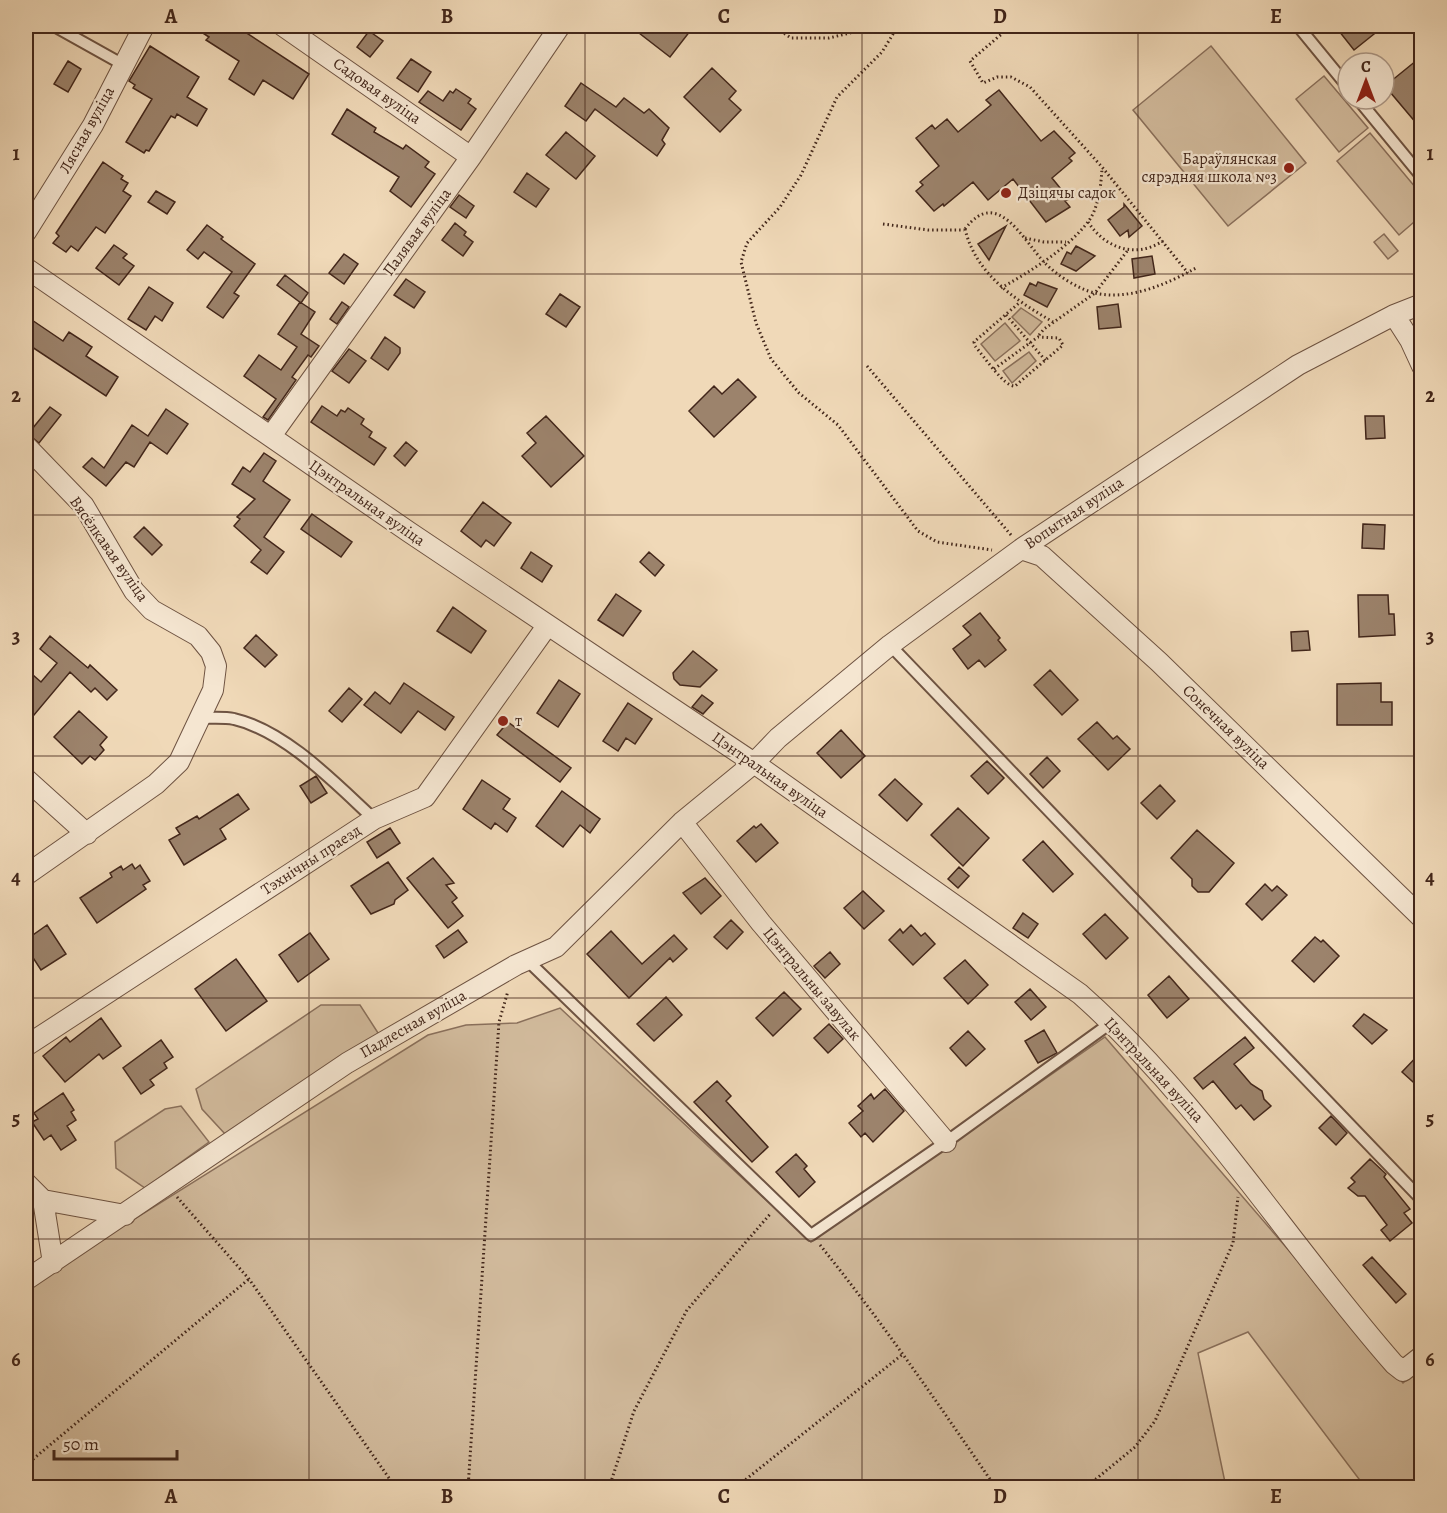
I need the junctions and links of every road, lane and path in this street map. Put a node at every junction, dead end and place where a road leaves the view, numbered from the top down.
1 (54, 26) edge
2 (144, 26) edge
3 (284, 26) edge
4 (560, 26) edge
5 (773, 26) edge
6 (879, 26) edge
7 (898, 26) edge
8 (1011, 26) edge
9 (1298, 26) edge
10 (123, 64) junction
11 (1336, 72) edge
12 (1368, 111) edge
13 (471, 157) junction
14 (1102, 167) junction
15 (1422, 177) edge
16 (1088, 222) junction
17 (883, 224) dead end
18 (965, 230) junction
19 (26, 232) edge
20 (1023, 237) junction
21 (1163, 241) junction
22 (1066, 242) junction
23 (1128, 250) junction
24 (1044, 263) junction
25 (26, 268) edge
26 (1196, 268) dead end
27 (1188, 273) junction
28 (1001, 288) junction
29 (1095, 293) junction
30 (1019, 303) junction
31 (1422, 304) edge
32 (1006, 315) junction
33 (1394, 315) junction
34 (1053, 322) junction
35 (1038, 337) junction
36 (1030, 342) junction
37 (1046, 361) junction
38 (867, 366) dead end
39 (1422, 366) edge
40 (994, 369) junction
41 (271, 436) junction
42 (26, 446) edge
43 (1017, 544) junction
44 (1000, 551) dead end
45 (547, 626) junction
46 (890, 645) junction
47 (201, 717) junction
48 (754, 763) junction
49 (26, 779) edge
50 (374, 819) junction
51 (682, 822) junction
52 (87, 834) junction
53 (26, 875) edge
54 (1422, 918) edge
55 (522, 963) junction
56 (1112, 1022) junction
57 (26, 1046) edge
58 (946, 1142) junction
59 (1241, 1172) junction
60 (26, 1183) edge
61 (167, 1186) junction
62 (43, 1200) junction
63 (1422, 1200) edge
64 (779, 1204) junction
65 (125, 1215) junction
66 (811, 1235) junction
67 (53, 1263) junction
68 (249, 1279) junction
69 (26, 1280) edge
70 (903, 1354) junction
71 (1422, 1356) edge
72 (26, 1465) edge
73 (396, 1488) edge
74 (468, 1488) edge
75 (609, 1488) edge
76 (735, 1488) edge
77 (996, 1488) edge
78 (1085, 1488) edge

1 - 10 lane
2 - 10 street, Лясная вуліца
3 - 13 street, Садовая вуліца
4 - 13 street, Палявая вуліца
5 - 6 path
7 - 44 path
8 - 14 path
9 - 11 lane
10 - 19 street, Лясная вуліца
12 - 15 lane
13 - 41 street, Палявая вуліца
14 - 16 path
14 - 21 path
16 - 22 path
16 - 23 path
17 - 18 path
18 - 20 path
18 - 28 path
20 - 22 path
20 - 24 path
21 - 23 path
21 - 27 path
22 - 24 path
23 - 29 path
24 - 28 path
24 - 29 path
25 - 41 street, Цэнтральная вуліца
26 - 27 path
27 - 29 path
28 - 30 path
29 - 34 path
30 - 32 path
30 - 34 path
31 - 33 street, Вопытная вуліца
32 - 36 path
32 - 40 path
33 - 39 street
33 - 43 street, Вопытная вуліца
34 - 35 path
35 - 36 path
35 - 37 path
36 - 37 path
36 - 40 path
37 - 40 path
38 - 43 path
41 - 45 street, Цэнтральная вуліца
42 - 47 street, Вясёлкавая вуліца
43 - 46 street, Вопытная вуліца
43 - 54 street, Сонечная вуліца
45 - 48 street, Цэнтральная вуліца
45 - 50 street, Тэхнічны праезд
46 - 48 street, Вопытная вуліца
46 - 63 lane
47 - 50 lane
47 - 52 street, Вясёлкавая вуліца
48 - 51 street, Падлесная вуліца
48 - 56 street, Цэнтральная вуліца
49 - 52 street
50 - 57 street, Тэхнічны праезд
51 - 55 street, Падлесная вуліца
51 - 58 street, Цэнтральны завулак
52 - 53 street, Вясёлкавая вуліца
55 - 61 street, Падлесная вуліца
55 - 64 lane
55 - 74 path
56 - 58 lane
56 - 59 street, Цэнтральная вуліца
58 - 66 lane
59 - 71 street, Цэнтральная вуліца
59 - 78 path
60 - 62 street
61 - 65 street, Падлесная вуліца
61 - 68 path
62 - 65 street
62 - 67 street
64 - 66 lane
64 - 75 path
65 - 67 street, Падлесная вуліца
66 - 70 path
67 - 69 street, Падлесная вуліца
68 - 72 path
68 - 73 path
70 - 76 path
70 - 77 path

